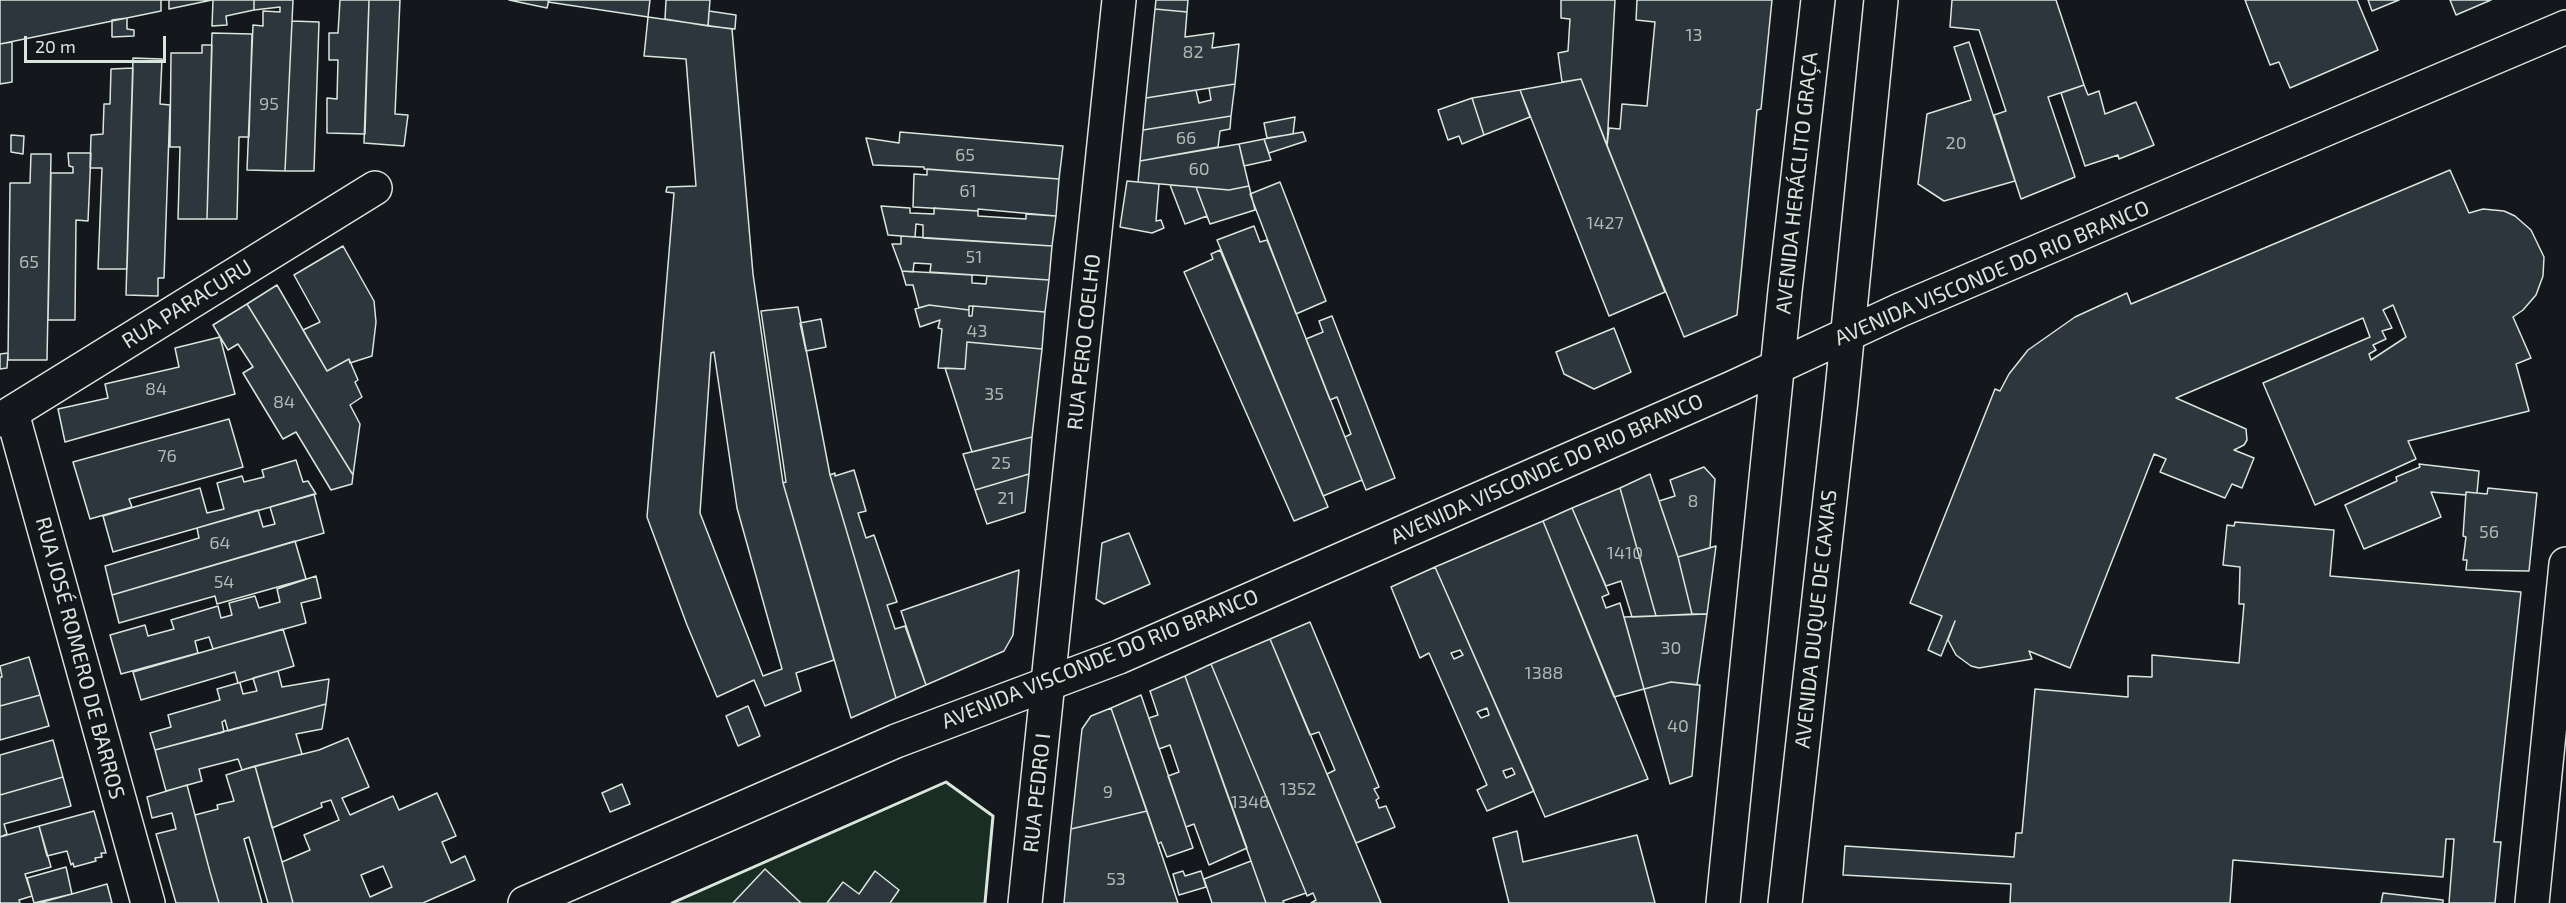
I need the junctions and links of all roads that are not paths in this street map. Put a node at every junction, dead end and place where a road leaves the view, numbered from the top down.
1 (1119, 0) edge
2 (1818, 0) edge
3 (1881, 0) edge
4 (2566, 27) edge
5 (375, 188) dead end
6 (1847, 335) junction
7 (1777, 367) junction
8 (6, 417) edge
9 (2566, 564) edge
10 (1049, 684) junction
11 (148, 903) edge
12 (525, 903) edge
13 (1025, 903) edge
14 (1723, 903) edge
15 (1785, 903) edge
16 (2532, 903) edge

1 - 10 main road, RUA PERO COELHO
2 - 7 main road, AVENIDA HERÁCLITO GRAÇA
3 - 6 main road
4 - 6 main road, AVENIDA VISCONDE DO RIO BRANCO
5 - 8 main road, RUA PARACURU
6 - 7 main road, AVENIDA VISCONDE DO RIO BRANCO
6 - 15 main road, AVENIDA DUQUE DE CAXIAS
7 - 10 main road, AVENIDA VISCONDE DO RIO BRANCO
7 - 14 main road
8 - 11 main road, RUA JOSÉ ROMERO DE BARROS
9 - 16 main road
10 - 12 main road, AVENIDA VISCONDE DO RIO BRANCO
10 - 13 main road, RUA PEDRO I

